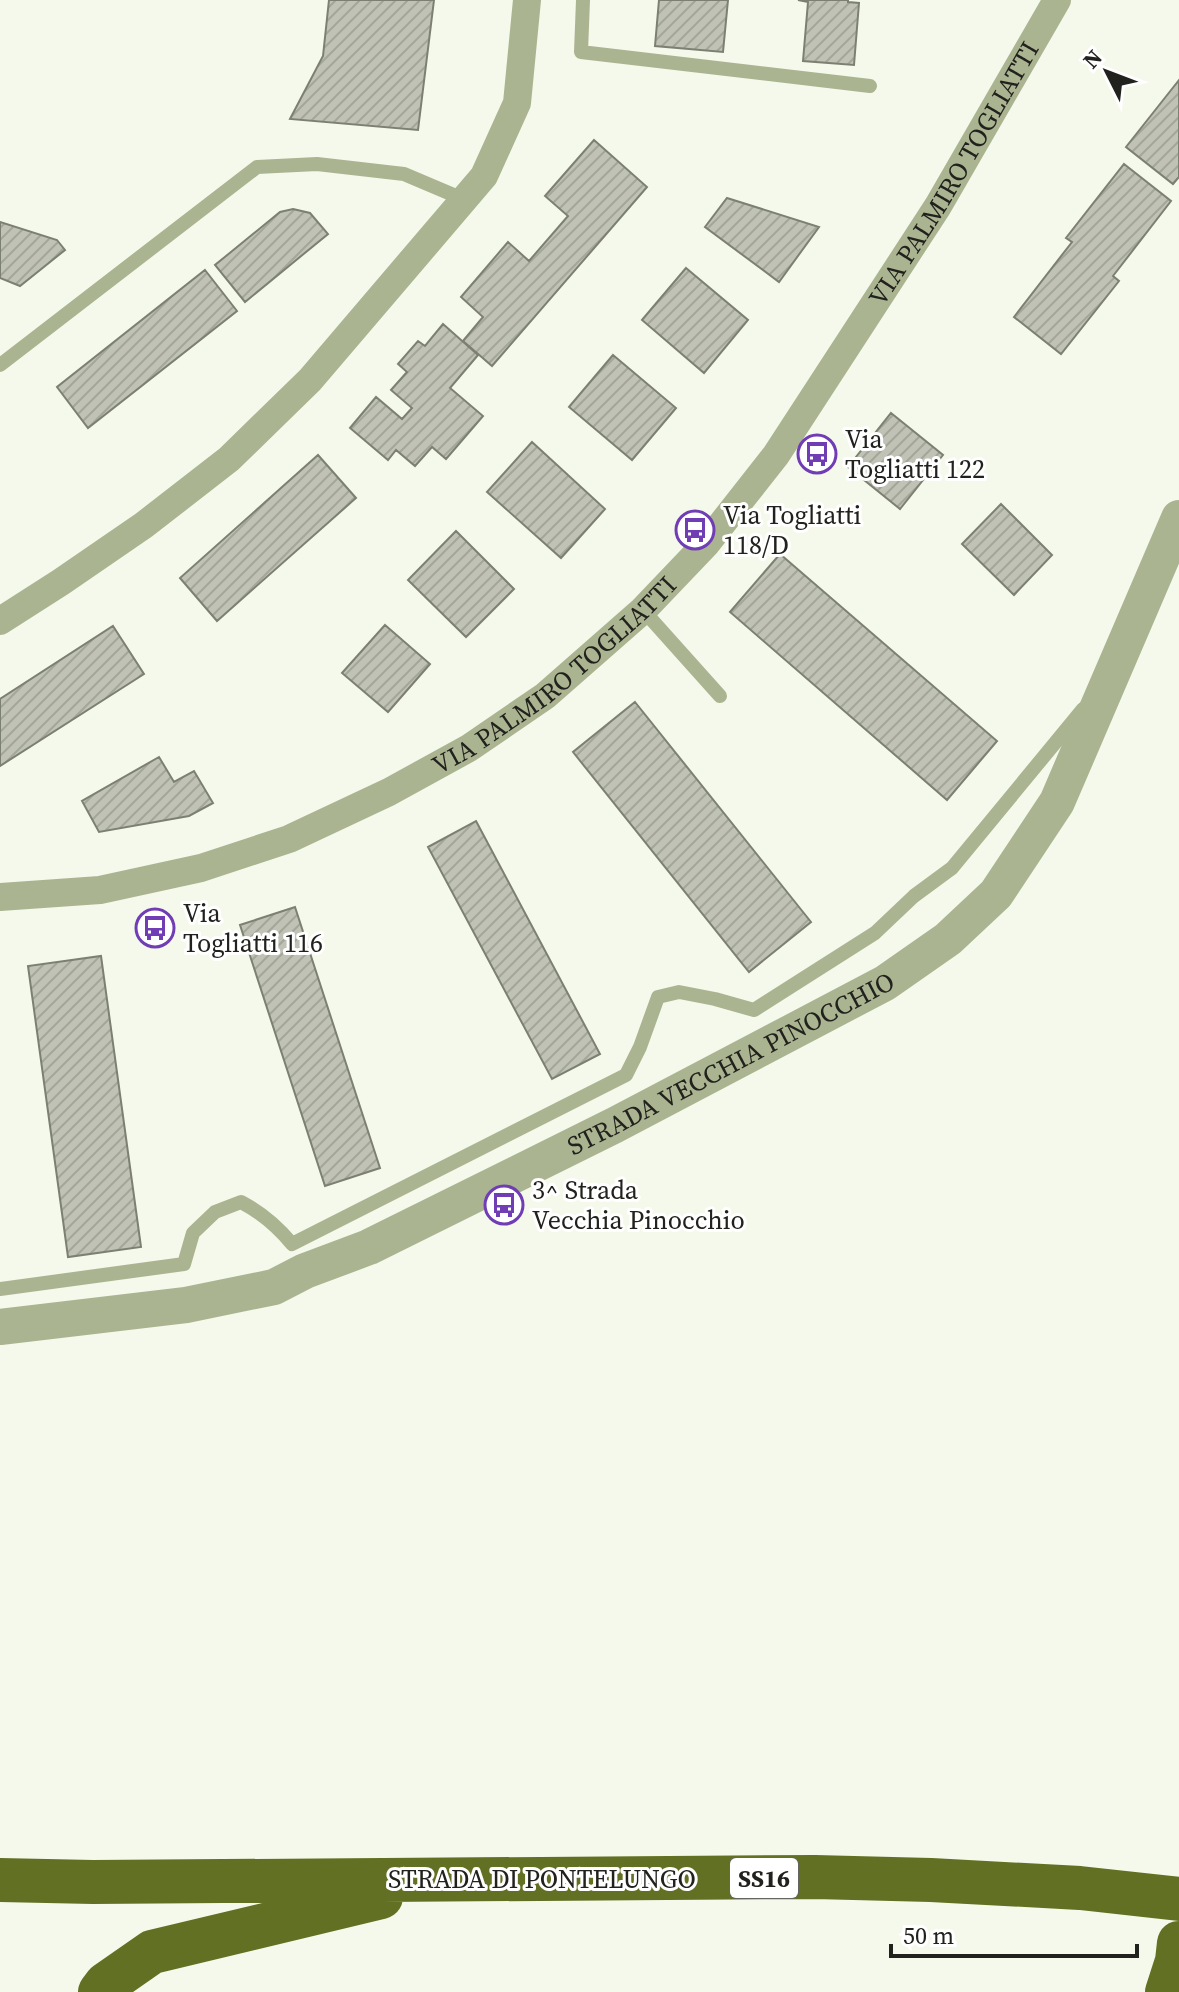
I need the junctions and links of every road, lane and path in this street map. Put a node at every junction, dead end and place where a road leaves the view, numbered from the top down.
1 (527, 0) edge
2 (583, 0) edge
3 (1057, 0) edge
4 (870, 86) dead end
5 (463, 199) junction
6 (0, 365) edge
7 (1179, 518) edge
8 (643, 610) junction
9 (0, 621) edge
10 (1111, 675) junction
11 (720, 696) dead end
12 (0, 897) edge
13 (298, 1258) junction
14 (0, 1289) edge
15 (0, 1327) edge
16 (0, 1852) edge
17 (0, 1880) edge
18 (449, 1880) junction
19 (93, 1882) junction
20 (1179, 1899) edge
21 (1179, 1943) edge
22 (100, 1992) edge
23 (1167, 1992) edge

1 - 5 street
2 - 4 lane
3 - 8 street, VIA PALMIRO TOGLIATTI
5 - 6 lane
5 - 9 street
7 - 10 street, STRADA VECCHIA PINOCCHIO
8 - 11 lane
8 - 12 street, VIA PALMIRO TOGLIATTI
10 - 13 street, STRADA VECCHIA PINOCCHIO
10 - 13 lane
13 - 14 lane
13 - 15 street, STRADA VECCHIA PINOCCHIO
16 - 19 highway
17 - 19 highway, STRADA DI PONTELUNGO / SS16
18 - 19 highway, STRADA DI PONTELUNGO / SS16
18 - 20 highway, STRADA DI PONTELUNGO / SS16
18 - 22 highway
21 - 23 highway

